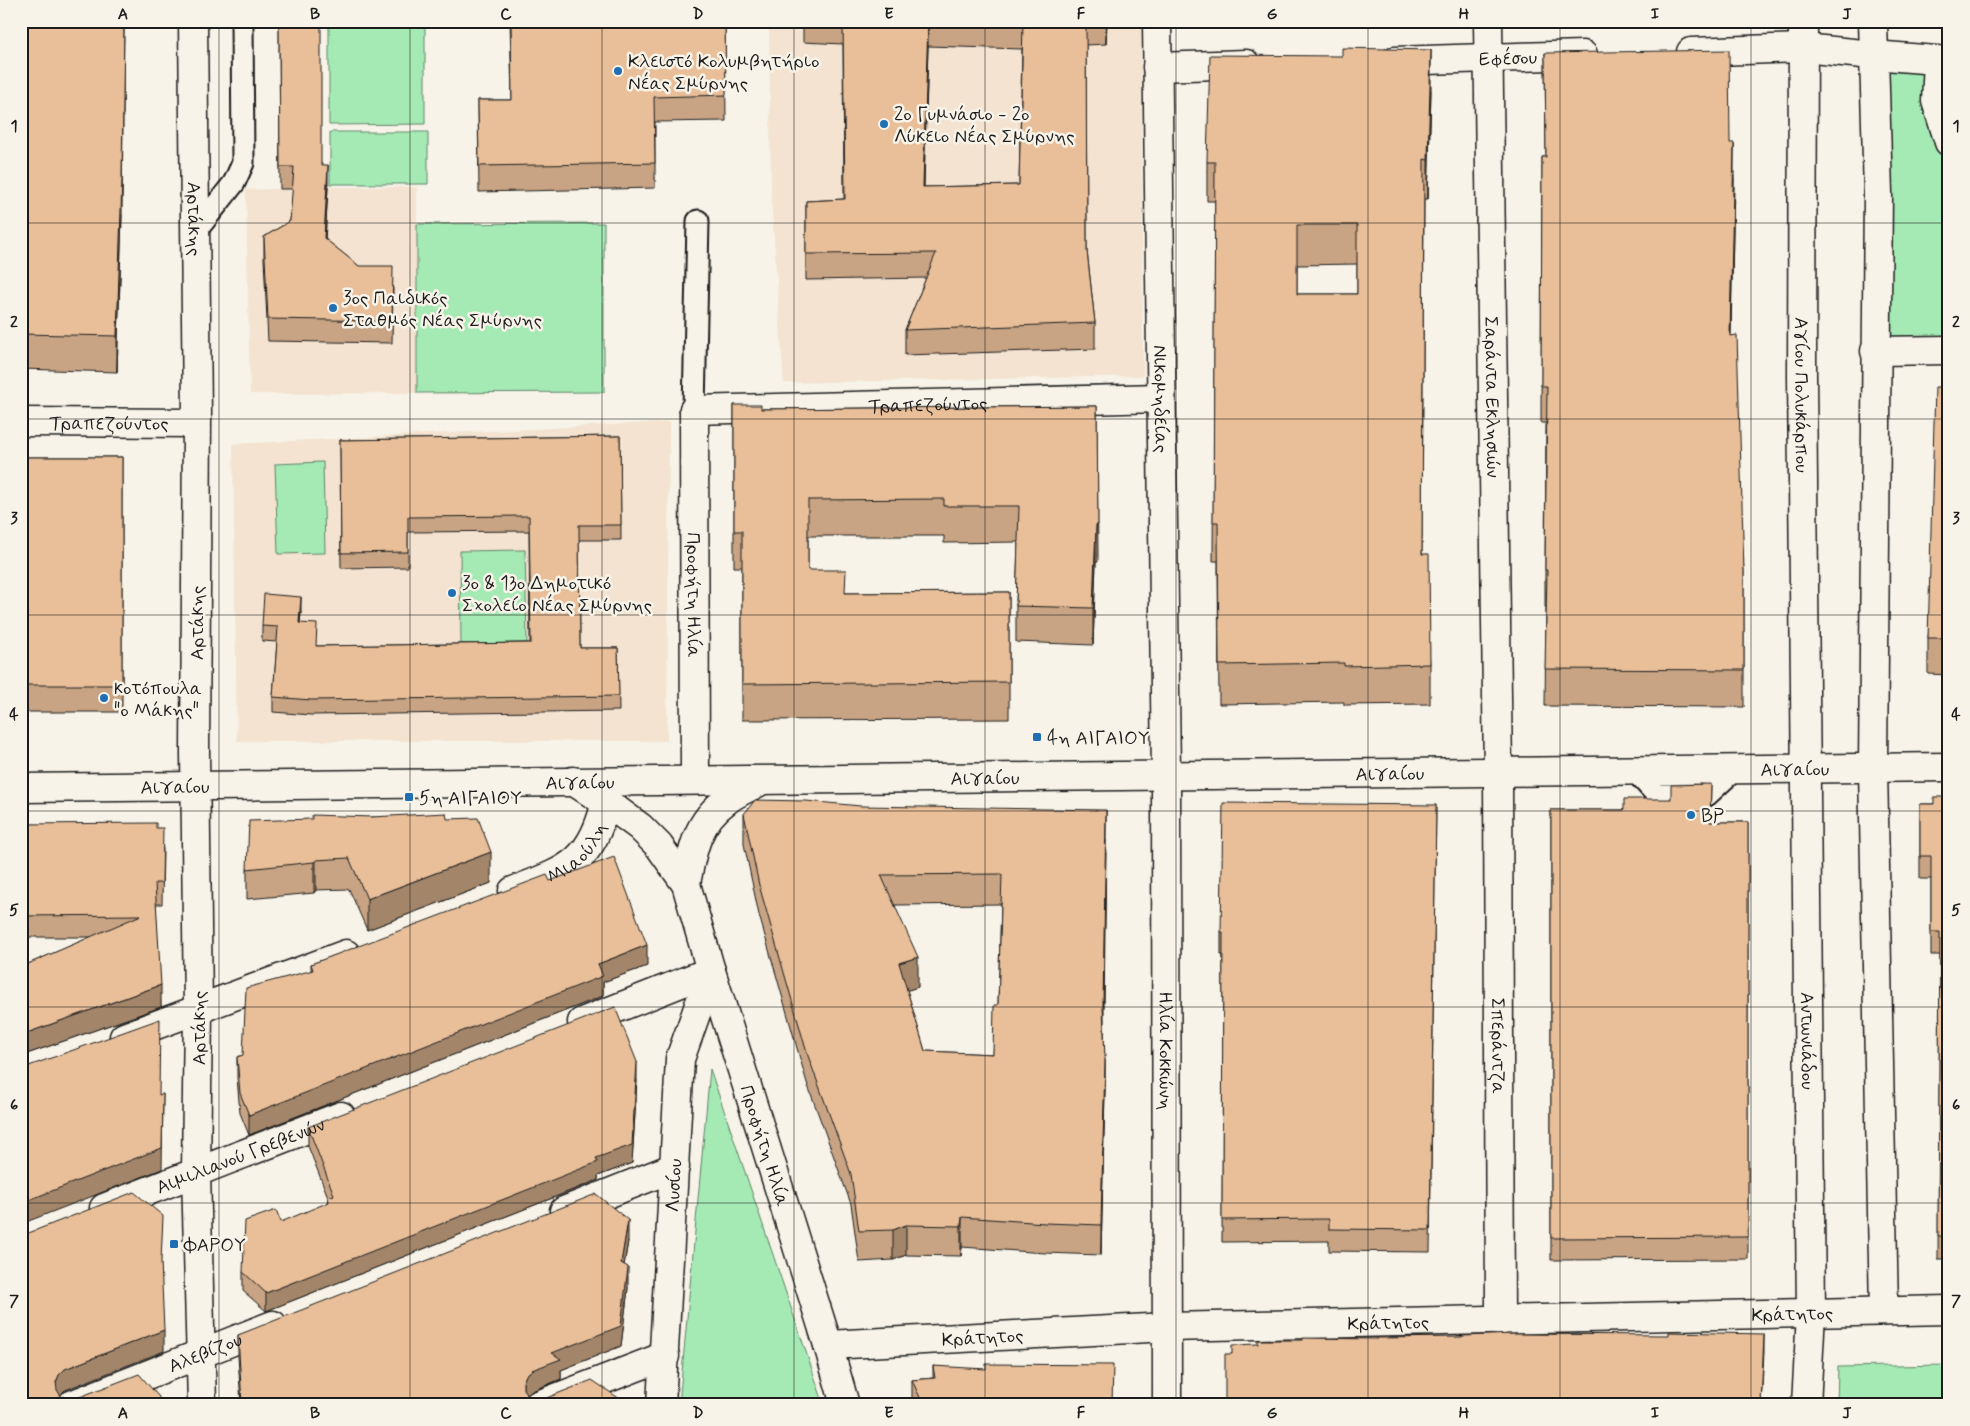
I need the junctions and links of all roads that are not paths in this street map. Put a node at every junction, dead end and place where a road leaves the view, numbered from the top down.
1 (193, 21) edge
2 (242, 21) edge
3 (1157, 21) edge
4 (1488, 21) edge
5 (1873, 21) edge
6 (1803, 34) edge
7 (1665, 53) edge
8 (1606, 55) edge
9 (1873, 56) junction
10 (1489, 59) junction
11 (1943, 61) edge
12 (1372, 62) edge
13 (1274, 64) edge
14 (1157, 66) junction
15 (1949, 142) edge
16 (698, 221) dead end
17 (195, 232) junction
18 (1949, 350) edge
19 (1875, 351) junction
20 (1161, 398) junction
21 (694, 410) junction
22 (21, 422) edge
23 (196, 423) junction
24 (1949, 767) edge
25 (1805, 768) junction
26 (1873, 768) junction
27 (1498, 772) junction
28 (1166, 775) junction
29 (695, 780) junction
30 (764, 780) junction
31 (573, 781) junction
32 (196, 786) junction
33 (21, 788) edge
34 (606, 802) junction
35 (686, 884) junction
36 (488, 900) edge
37 (367, 947) edge
38 (711, 971) junction
39 (198, 1010) junction
40 (555, 1032) edge
41 (105, 1044) edge
42 (362, 1108) edge
43 (674, 1167) junction
44 (196, 1173) junction
45 (86, 1216) edge
46 (544, 1218) edge
47 (1949, 1310) edge
48 (1884, 1311) junction
49 (1811, 1313) junction
50 (294, 1317) edge
51 (1500, 1320) junction
52 (1168, 1328) junction
53 (828, 1345) junction
54 (201, 1354) junction
55 (665, 1356) junction
56 (71, 1405) edge
57 (202, 1405) edge
58 (538, 1405) edge
59 (661, 1405) edge
60 (844, 1405) edge
61 (1167, 1405) edge
62 (1806, 1405) edge

1 - 17 street, Αρτάκης
2 - 17 lane
3 - 14 street, Νικομηδείας
4 - 10 street, Σαράντα Εκλησιών
5 - 9 street
6 - 7 street
6 - 9 street
6 - 25 street, Αγίου Πολυκάρπου
8 - 10 street, Εφέσου
9 - 11 street
9 - 19 street
10 - 12 street, Εφέσου
10 - 27 street, Σαράντα Εκλησιών
11 - 15 street
13 - 14 street
14 - 20 street, Νικομηδείας
16 - 21 lane
17 - 23 street, Αρτάκης
18 - 19 street
19 - 26 street
20 - 21 street, Τραπεζούντος
20 - 28 street, Νικομηδείας
21 - 29 street, Προφήτη Ηλία
22 - 23 street, Τραπεζούντος
23 - 32 street, Αρτάκης
24 - 26 street, Αιγαίου
25 - 26 street, Αιγαίου
25 - 27 street, Αιγαίου
25 - 49 street, Αντωνιάδου
26 - 48 street
27 - 28 street, Αιγαίου
27 - 51 street, Σπεράντζα
28 - 30 street, Αιγαίου
28 - 52 street, Ηλία Κοκκώνη
29 - 30 street, Αιγαίου
29 - 31 street, Αιγαίου
30 - 35 street, Προφήτη Ηλία
31 - 32 street, Αιγαίου
31 - 34 street, Προφήτη Ηλία
32 - 33 street, Αιγαίου
32 - 39 street, Αρτάκης
34 - 35 street, Προφήτη Ηλία
34 - 36 street, Μιαούλη
35 - 38 street, Προφήτη Ηλία
37 - 39 street
38 - 40 street
38 - 43 street, Λυσίου
38 - 53 street, Προφήτη Ηλία
39 - 41 street
39 - 44 street, Αρτάκης
42 - 44 street, Αιμιλιανού Γρεβενών
43 - 46 street
43 - 55 street, Λυσίου
44 - 45 street, Αιμιλιανού Γρεβενών
44 - 54 street, Αρτάκης
47 - 48 street, Κράτητος
48 - 49 street, Κράτητος
49 - 51 street, Κράτητος
49 - 62 street, Αντωνιάδου
50 - 54 street, Αλεβίζου
51 - 52 street, Κράτητος
52 - 53 street, Κράτητος
52 - 61 street, Ηλία Κοκκώνη
53 - 60 street, Προφήτη Ηλία
54 - 56 street, Αλεβίζου
54 - 57 street, Αρτάκης
55 - 58 street
55 - 59 street, Λυσίου

